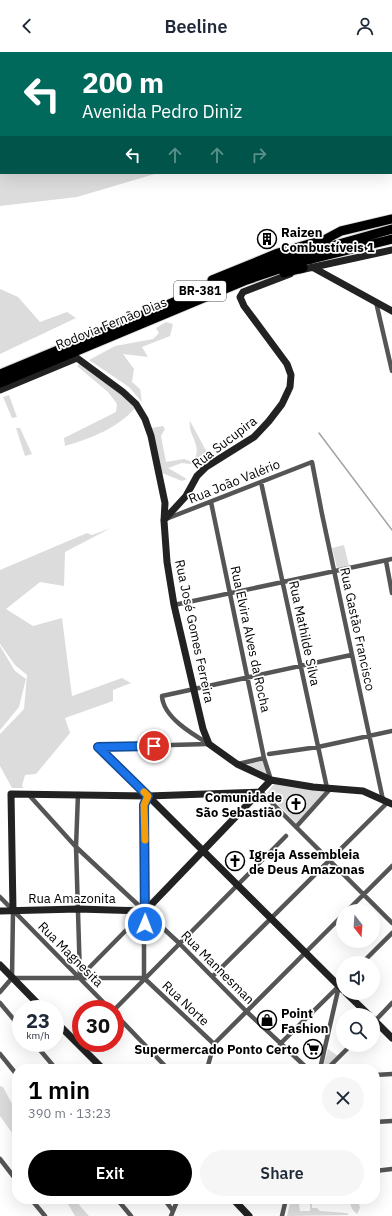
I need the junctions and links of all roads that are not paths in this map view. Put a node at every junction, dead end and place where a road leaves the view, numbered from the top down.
1 (392, 219) edge
2 (392, 229) edge
3 (392, 239) edge
4 (392, 250) edge
5 (308, 268) junction
6 (376, 302) junction
7 (184, 307) junction
8 (392, 311) edge
9 (99, 341) junction
10 (58, 350) junction
11 (77, 358) junction
12 (392, 371) edge
13 (0, 374) edge
14 (0, 383) edge
15 (0, 390) edge
16 (312, 462) joint
17 (261, 482) junction
18 (211, 502) junction
19 (164, 520) junction
20 (392, 559) edge
21 (386, 561) junction
22 (334, 572) junction
23 (283, 583) junction
24 (392, 593) edge
25 (230, 594) junction
26 (174, 605) junction
27 (351, 655) junction
28 (300, 664) junction
29 (248, 677) junction
30 (194, 688) junction
31 (392, 731) edge
32 (370, 736) junction
33 (209, 744) junction
34 (318, 747) junction
35 (269, 754) dead end
36 (264, 758) junction
37 (237, 764) junction
38 (271, 780) junction
39 (329, 788) junction
40 (261, 792) junction
41 (78, 794) junction
42 (29, 795) junction
43 (148, 796) junction
44 (388, 802) edge
45 (296, 827) junction
46 (286, 836) dead end
47 (76, 846) junction
48 (203, 851) junction
49 (330, 860) junction
50 (392, 866) edge
51 (237, 885) junction
52 (364, 894) junction
53 (0, 897) edge
54 (354, 904) edge
55 (78, 908) junction
56 (0, 911) edge
57 (13, 911) junction
58 (145, 911) junction
59 (270, 919) junction
60 (336, 921) edge
61 (392, 923) edge
62 (392, 933) edge
63 (179, 943) junction
64 (305, 952) junction
65 (369, 956) edge
66 (0, 965) edge
67 (213, 976) junction
68 (80, 977) junction
69 (12, 978) junction
70 (144, 978) junction
71 (336, 980) edge
72 (0, 992) edge
73 (336, 992) edge
74 (34, 1000) edge
75 (102, 1000) edge
76 (123, 1000) edge
77 (338, 1000) edge
78 (353, 1000) edge
79 (0, 1003) edge
80 (392, 1003) edge
81 (361, 1008) edge
82 (246, 1011) junction
83 (380, 1013) edge
84 (12, 1017) edge
85 (124, 1023) edge
86 (380, 1027) edge
87 (64, 1029) edge
88 (72, 1037) edge
89 (392, 1038) edge
90 (214, 1044) junction
91 (280, 1044) junction
92 (42, 1052) edge
93 (87, 1052) edge
94 (343, 1052) edge
95 (0, 1054) edge
96 (52, 1064) edge
97 (98, 1064) edge
98 (163, 1064) edge
99 (208, 1064) edge
100 (302, 1064) edge
101 (321, 1064) edge
102 (332, 1064) edge
103 (12, 1069) edge
104 (392, 1074) edge
105 (380, 1075) edge
106 (392, 1121) edge
107 (380, 1122) edge
108 (0, 1159) edge
109 (392, 1170) edge
110 (380, 1171) edge
111 (12, 1175) edge
112 (35, 1204) edge
113 (121, 1204) edge
114 (168, 1204) edge
115 (176, 1204) edge
116 (238, 1204) edge
117 (285, 1204) edge
118 (173, 1211) junction
119 (45, 1216) edge
120 (131, 1216) edge
121 (171, 1216) edge
122 (249, 1216) edge
123 (282, 1216) edge

1 - 10 highway, BR-381
2 - 10 highway, Rodovia Fernão Dias / BR-381
3 - 7 highway, Rodovia Fernão Dias / BR-381
4 - 5 street, BR-381
5 - 6 street
5 - 7 highway, BR-381
5 - 19 street, Rua Sucupira
6 - 8 street
6 - 12 street
7 - 9 highway, Rodovia Fernão Dias / BR-381
9 - 11 highway
9 - 14 highway, Rodovia Fernão Dias / BR-381
10 - 13 highway, Rodovia Fernão Dias / BR-381
11 - 15 street, Rodovia Fernão Dias
11 - 19 street, Rua José Gomes Ferreira
16 - 17 street, Rua João Valério
16 - 22 street, Rua Gastão Francisco
17 - 18 street, Rua João Valério
17 - 23 street, Rua Mathilde Silva
18 - 19 street, Rua João Valério
18 - 25 street, Rua Elvira Alves da Rocha
19 - 26 street, Rua José Gomes Ferreira
20 - 21 street
21 - 22 street
21 - 24 street
22 - 23 street
22 - 27 street, Rua Gastão Francisco
23 - 25 street
23 - 28 street, Rua Mathilde Silva
25 - 26 street
25 - 29 street, Rua Elvira Alves da Rocha
26 - 30 street, Rua José Gomes Ferreira
27 - 28 street
27 - 32 street, Rua Gastão Francisco
28 - 29 street
28 - 34 street, Rua Mathilde Silva
29 - 30 street
29 - 36 street, Rua Elvira Alves da Rocha
30 - 33 street, Rua José Gomes Ferreira
30 - 33 street
31 - 32 street
32 - 34 street
32 - 44 street, Rua Gastão Francisco
33 - 37 street
33 - 43 street
34 - 35 street
34 - 39 street, Rua Mathilde Silva
36 - 37 street
36 - 38 street, Rua Elvira Alves da Rocha
37 - 38 street
38 - 39 street
38 - 40 street
39 - 44 street
39 - 45 street
40 - 43 street
40 - 45 street
40 - 48 street
41 - 42 street
41 - 43 street
41 - 47 street
42 - 47 street, Rua Mannesman
42 - 57 street
43 - 48 street
43 - 58 street
44 - 49 street
45 - 49 street
46 - 51 street
47 - 55 street
47 - 58 street, Rua Mannesman
48 - 51 street
48 - 58 street
49 - 52 street
49 - 59 street
50 - 52 street
51 - 59 street
51 - 63 street
52 - 54 street
52 - 61 street
53 - 57 street, Rua Magnesita
55 - 57 street, Rua Amazonita
55 - 58 street, Rua Amazonita
55 - 68 street
56 - 57 street, Rua Amazonita
57 - 68 street, Rua Magnesita
57 - 69 street
58 - 63 street, Rua Mannesman
58 - 68 street
58 - 70 street
59 - 64 street
59 - 67 street
60 - 64 street
62 - 65 street
63 - 67 street, Rua Mannesman
63 - 70 street
64 - 71 street
64 - 82 street
66 - 69 street
67 - 82 street, Rua Mannesman
68 - 69 street
68 - 70 street
68 - 75 street, Rua Magnesita
69 - 72 street
69 - 74 street
70 - 76 street
70 - 90 street, Rua Norte
73 - 91 street
77 - 101 street
78 - 81 street
79 - 84 street
80 - 83 street
82 - 90 street
82 - 91 street, Rua Mannesman
85 - 98 street
86 - 89 street
87 - 88 street
90 - 99 street
91 - 100 street, Rua Mannesman
92 - 96 street
93 - 97 street
94 - 102 street
95 - 103 street
104 - 105 street
106 - 107 street
108 - 111 street
109 - 110 street
112 - 119 street
113 - 120 street
114 - 118 street
115 - 118 street
116 - 122 street
117 - 123 street
118 - 121 street

